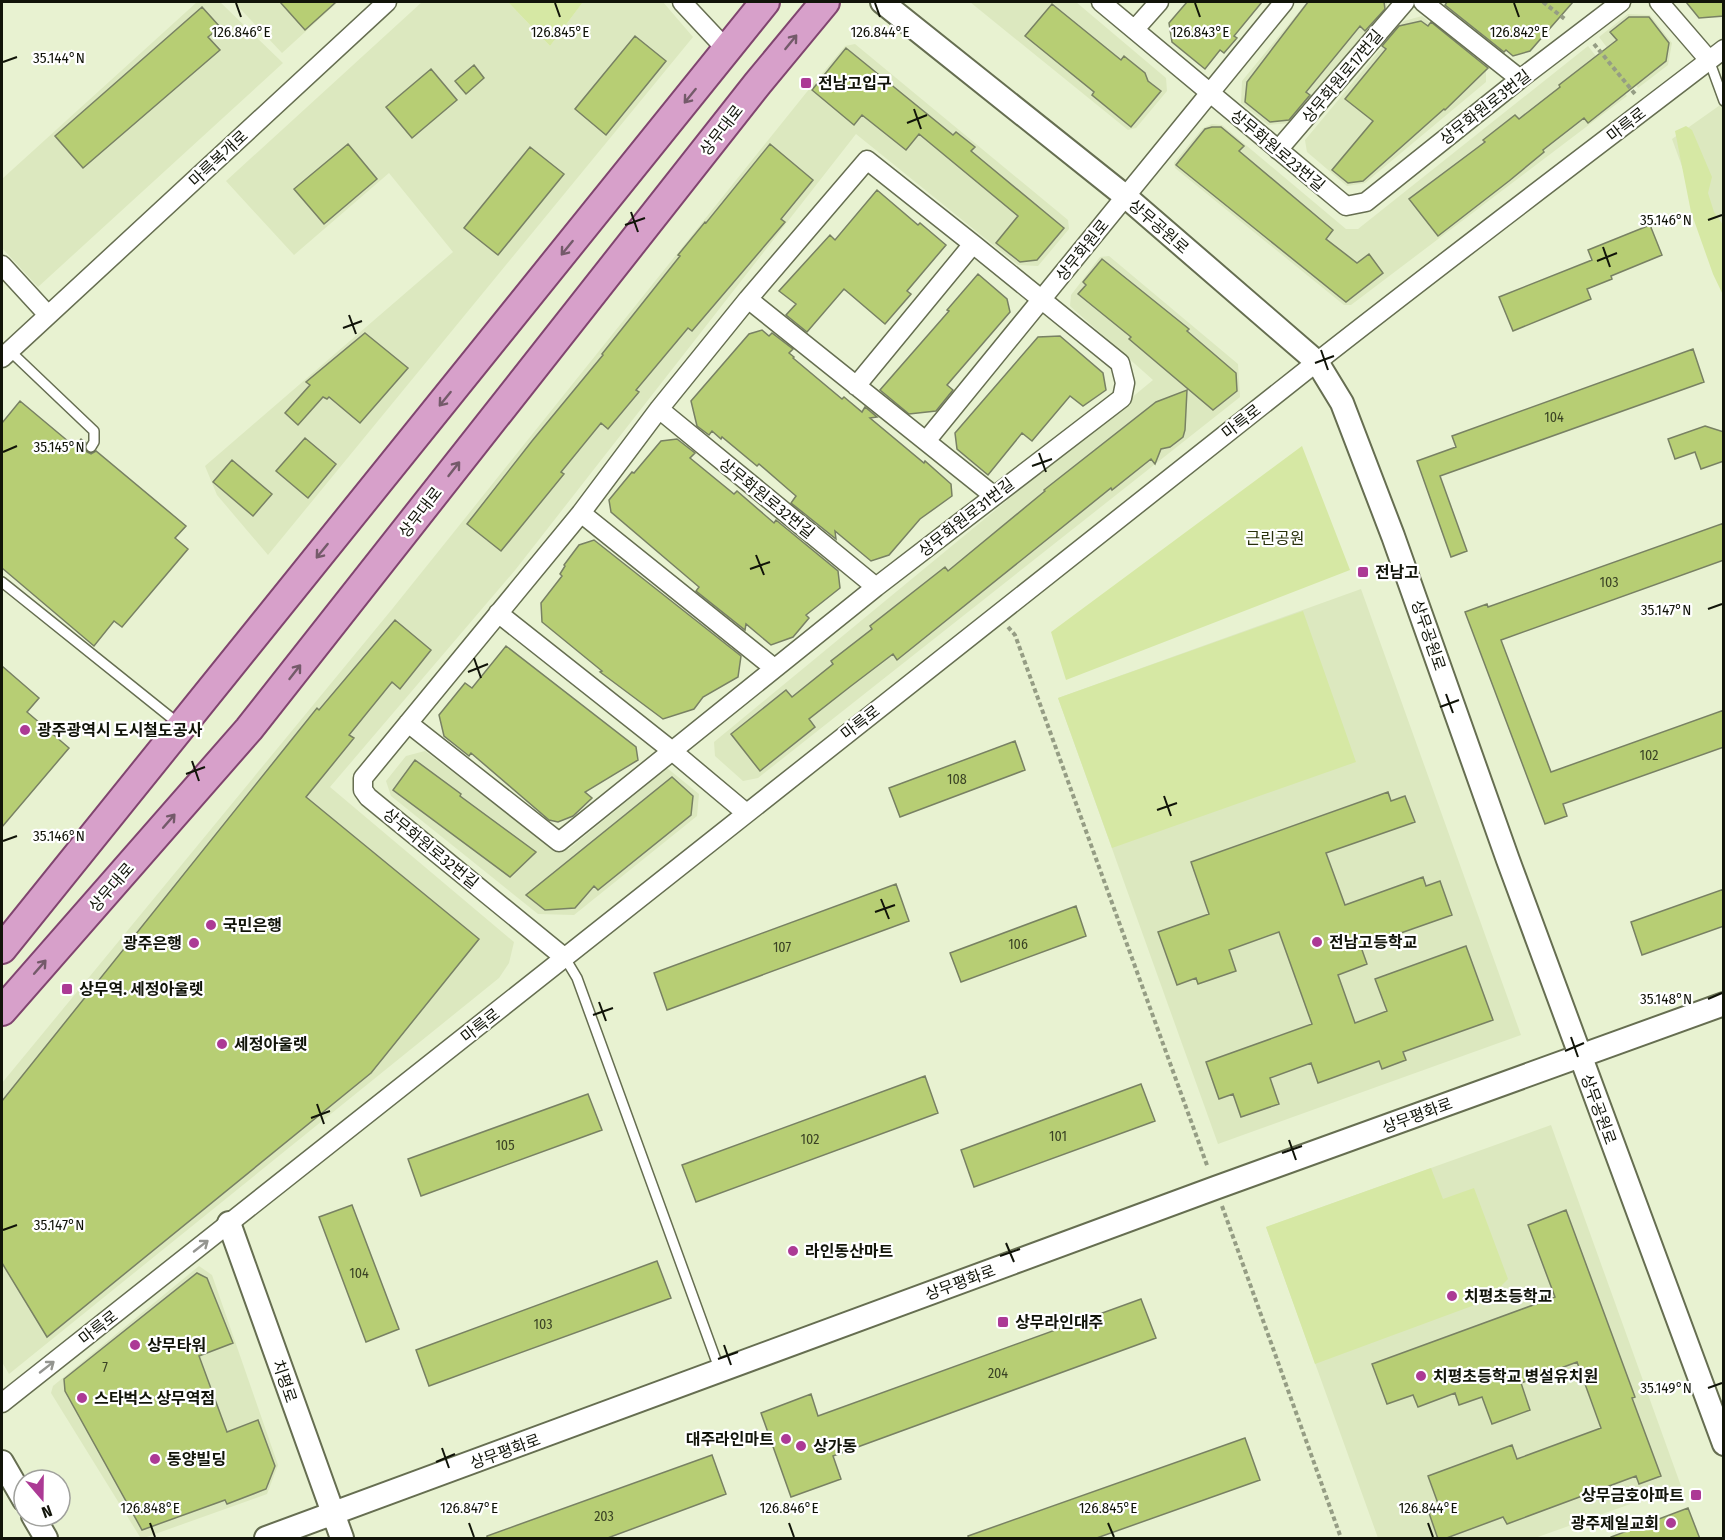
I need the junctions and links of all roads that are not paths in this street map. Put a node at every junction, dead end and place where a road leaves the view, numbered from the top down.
1 (387, 2) edge
2 (682, 2) edge
3 (765, 2) edge
4 (825, 2) edge
5 (882, 2) edge
6 (1101, 2) edge
7 (1159, 2) edge
8 (1284, 2) edge
9 (1405, 2) edge
10 (1423, 2) edge
11 (1621, 2) edge
12 (1659, 2) edge
13 (1135, 29) junction
14 (727, 51) junction
15 (1716, 55) edge
16 (1520, 78) junction
17 (1209, 93) junction
18 (1724, 101) edge
19 (1278, 150) junction
20 (867, 160) joint
21 (1125, 196) junction
22 (1346, 206) joint
23 (973, 244) junction
24 (2, 265) edge
25 (748, 299) junction
26 (1042, 299) junction
27 (48, 315) junction
28 (6, 354) edge
29 (1317, 362) junction
30 (856, 386) junction
31 (659, 409) junction
32 (926, 441) junction
33 (91, 447) dead end
34 (993, 495) junction
35 (581, 513) junction
36 (2, 582) edge
37 (876, 587) junction
38 (498, 613) junction
39 (774, 668) junction
40 (408, 723) junction
41 (181, 726) junction
42 (671, 750) junction
43 (745, 812) junction
44 (2, 949) edge
45 (565, 958) junction
46 (1724, 1004) edge
47 (2, 1011) edge
48 (1579, 1056) junction
49 (229, 1223) junction
50 (720, 1371) junction
51 (2, 1403) edge
52 (1724, 1444) edge
53 (2, 1462) edge
54 (12, 1479) edge
55 (333, 1515) junction
56 (266, 1539) edge
57 (342, 1539) edge

1 - 27 street, 마륵복개로
2 - 14 street
3 - 14 main road
47 -> 4 main road, 상무대로
5 - 21 street, 상무공원로
6 - 13 street, 상무화원로23번길
7 - 13 street
8 - 17 street, 상무화원로
9 - 19 street, 상무화원로17번길
10 - 16 street
11 - 16 street, 상무화원로3번길
12 - 15 street
13 - 17 street, 상무화원로23번길
14 -> 41 main road
15 - 18 lane
15 - 29 street, 마륵로
16 - 22 street, 상무화원로3번길
17 - 19 street, 상무화원로23번길
17 - 21 street, 상무화원로
19 - 22 street, 상무화원로23번길
20 - 23 street, 상무화원로31번길
20 - 25 street, 상무화원로32번길
21 - 26 street, 상무화원로
21 - 29 street, 상무공원로
23 - 26 street, 상무화원로31번길
23 - 30 street
24 - 27 street
25 - 30 street
25 - 31 street, 상무화원로32번길
26 - 32 street, 상무화원로
26 - 34 street, 상무화원로31번길
27 - 28 street, 마륵복개로
28 - 33 lane
29 - 43 street, 마륵로
29 - 48 street, 상무공원로
30 - 32 street
31 - 35 street, 상무화원로32번길
31 - 37 street, 상무화원로32번길
32 - 34 street
34 - 37 street, 상무화원로31번길
35 - 38 street, 상무화원로32번길
35 - 39 street
36 - 41 lane
37 - 39 street, 상무화원로31번길
38 - 40 street, 상무화원로32번길
38 - 42 street
39 - 42 street, 상무화원로31번길
40 - 42 street, 상무화원로31번길
40 - 45 street, 상무화원로32번길
41 - 44 main road
42 - 43 street
43 - 45 street, 마륵로
45 - 49 street, 마륵로
45 - 50 lane
46 - 48 street, 상무평화로
48 - 50 street, 상무평화로
48 - 52 street, 상무공원로
51 -> 49 street, 마륵로
49 - 55 street, 치평로
50 - 55 street, 상무평화로
53 - 54 street
55 - 56 street, 상무평화로
55 - 57 street, 치평로

